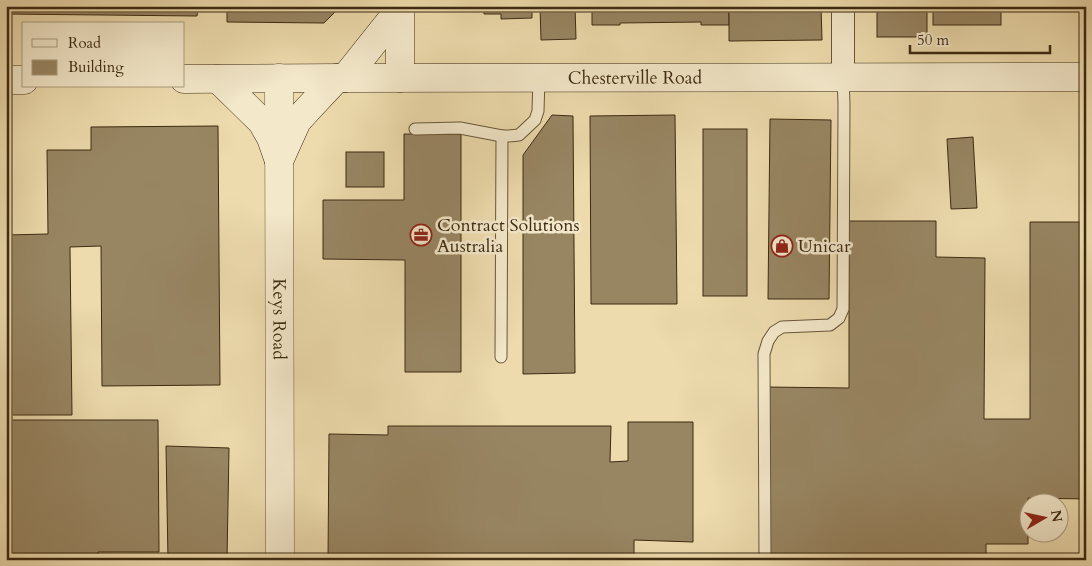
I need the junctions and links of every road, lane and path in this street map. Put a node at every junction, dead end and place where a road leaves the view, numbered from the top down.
1 (843, 6) edge
2 (400, 8) edge
3 (1086, 77) edge
4 (279, 78) junction
5 (341, 78) junction
6 (400, 78) junction
7 (540, 78) junction
8 (843, 78) junction
9 (185, 79) edge
10 (218, 79) junction
11 (6, 80) edge
12 (22, 80) edge
13 (415, 129) dead end
14 (502, 136) junction
15 (279, 161) junction
16 (501, 357) dead end
17 (280, 560) edge
18 (765, 560) edge

1 - 8 street
2 - 5 main road
2 - 6 main road
3 - 8 main road, Chesterville Road
4 - 5 main road, Chesterville Road
4 - 10 main road, Chesterville Road
4 - 15 main road, Keys Road
5 - 6 main road, Chesterville Road
5 - 15 main road
6 - 7 main road, Chesterville Road
7 - 8 main road, Chesterville Road
7 - 14 lane
8 - 18 lane
9 - 10 main road, Chesterville Road
10 - 15 main road
11 - 12 main road
13 - 14 lane
14 - 16 lane
15 - 17 main road, Keys Road

